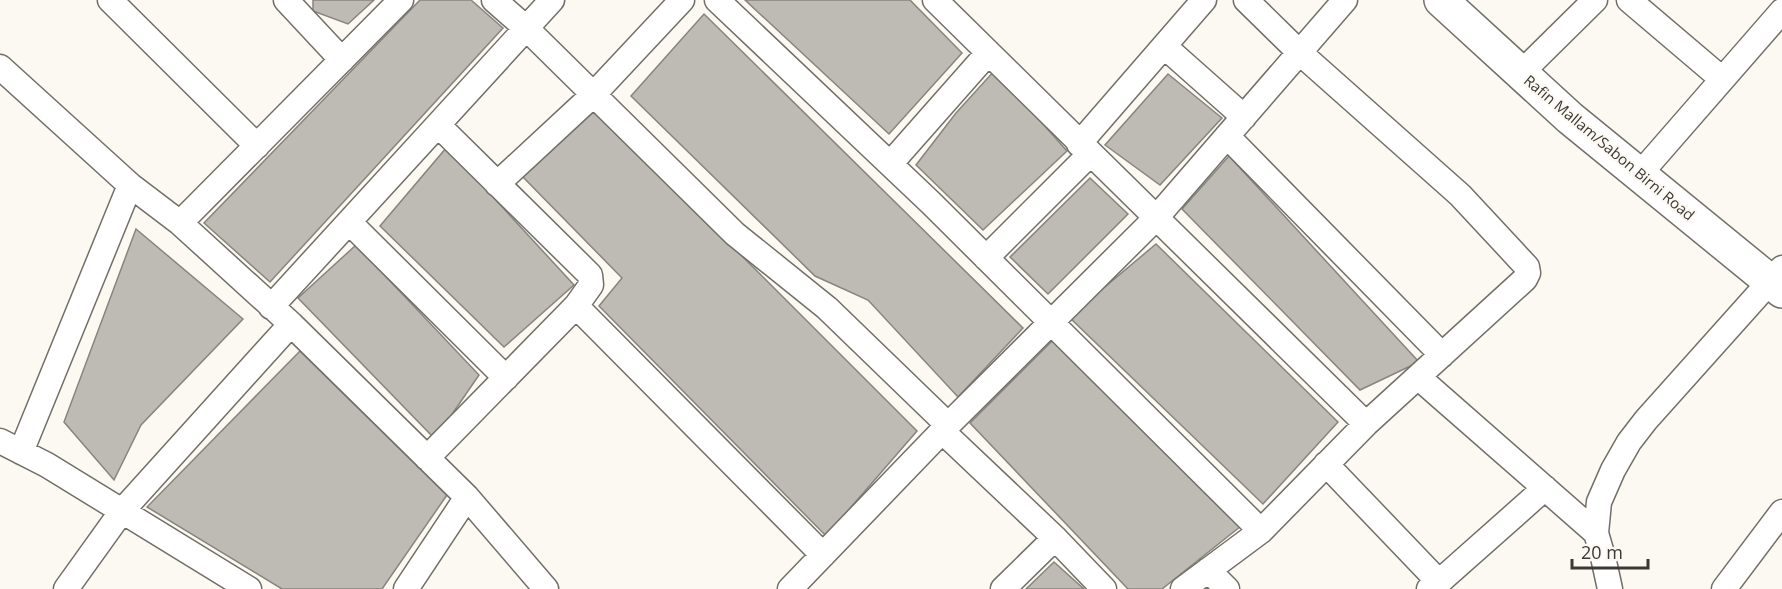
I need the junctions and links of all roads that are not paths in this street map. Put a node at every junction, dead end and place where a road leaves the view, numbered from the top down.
1 (110, 0) edge
2 (286, 0) edge
3 (401, 0) edge
4 (494, 0) edge
5 (552, 0) edge
6 (682, 0) edge
7 (717, 0) edge
8 (1204, 0) edge
9 (1246, 0) edge
10 (1345, 0) edge
11 (1441, 0) edge
12 (1595, 0) edge
13 (1629, 0) edge
14 (946, 4) edge
15 (1782, 11) edge
16 (526, 28) junction
17 (1164, 46) junction
18 (1299, 52) junction
19 (988, 53) junction
20 (342, 60) junction
21 (0, 67) edge
22 (1521, 73) junction
23 (1722, 79) junction
24 (593, 95) junction
25 (1244, 117) junction
26 (438, 125) junction
27 (1227, 136) junction
28 (257, 146) junction
29 (1085, 149) junction
30 (890, 164) junction
31 (1639, 175) junction
32 (130, 184) junction
33 (497, 184) junction
34 (1156, 218) junction
35 (349, 222) junction
36 (180, 223) junction
37 (986, 258) junction
38 (1778, 280) edge
39 (576, 306) junction
40 (271, 307) junction
41 (1050, 322) junction
42 (291, 324) junction
43 (1442, 356) junction
44 (1418, 377) junction
45 (506, 378) junction
46 (1366, 424) junction
47 (945, 428) junction
48 (10, 446) edge
49 (427, 458) junction
50 (1326, 464) junction
51 (1545, 488) junction
52 (467, 497) junction
53 (122, 511) junction
54 (1782, 512) edge
55 (1262, 531) junction
56 (1596, 533) junction
57 (1055, 538) junction
58 (823, 555) junction
59 (1208, 570) junction
60 (1735, 585) edge
61 (1434, 586) edge
62 (543, 587) edge
63 (66, 589) edge
64 (249, 589) edge
65 (406, 589) edge
66 (790, 589) edge
67 (1003, 589) edge
68 (1104, 589) edge
69 (1183, 589) edge
70 (1227, 589) edge
71 (1610, 589) edge

1 - 28 street
2 - 20 street
3 - 20 street
4 - 16 street
5 - 16 street
6 - 24 street
7 - 30 street
8 - 17 street
9 - 18 street
10 - 18 street
11 - 22 street, Rafin Mallam/Sabon Birni Road
12 - 22 street
13 - 23 street
14 - 19 street
15 - 23 street
16 - 24 street
16 - 26 street
17 - 25 street
17 - 29 street
18 - 25 street
18 - 43 street
19 - 29 street
19 - 30 street
20 - 28 street
21 - 32 street
22 - 31 street, Rafin Mallam/Sabon Birni Road
23 - 31 street
24 - 33 street
24 - 47 street
25 - 27 street
26 - 33 street
26 - 35 street
27 - 34 street
27 - 43 street
28 - 36 street
29 - 34 street
29 - 37 street
30 - 37 street
31 - 38 street, Rafin Mallam/Sabon Birni Road
32 - 36 street
32 - 48 street
33 - 39 street
34 - 41 street
34 - 46 street
35 - 40 street
35 - 45 street
36 - 40 street
37 - 41 street
38 - 56 street
39 - 45 street
39 - 58 street
40 - 42 street
41 - 47 street
41 - 55 street
42 - 49 street
42 - 53 street
43 - 44 street
44 - 46 street
44 - 51 street
45 - 49 street
46 - 50 street
47 - 57 street
47 - 58 street
48 - 53 street
49 - 52 street
50 - 55 street
50 - 61 street
51 - 56 street
51 - 61 street
52 - 62 street
52 - 65 street
53 - 63 street
53 - 64 street
54 - 60 street
55 - 59 street
56 - 71 street
57 - 67 street
57 - 68 street
58 - 66 street
59 - 69 street
59 - 70 street

